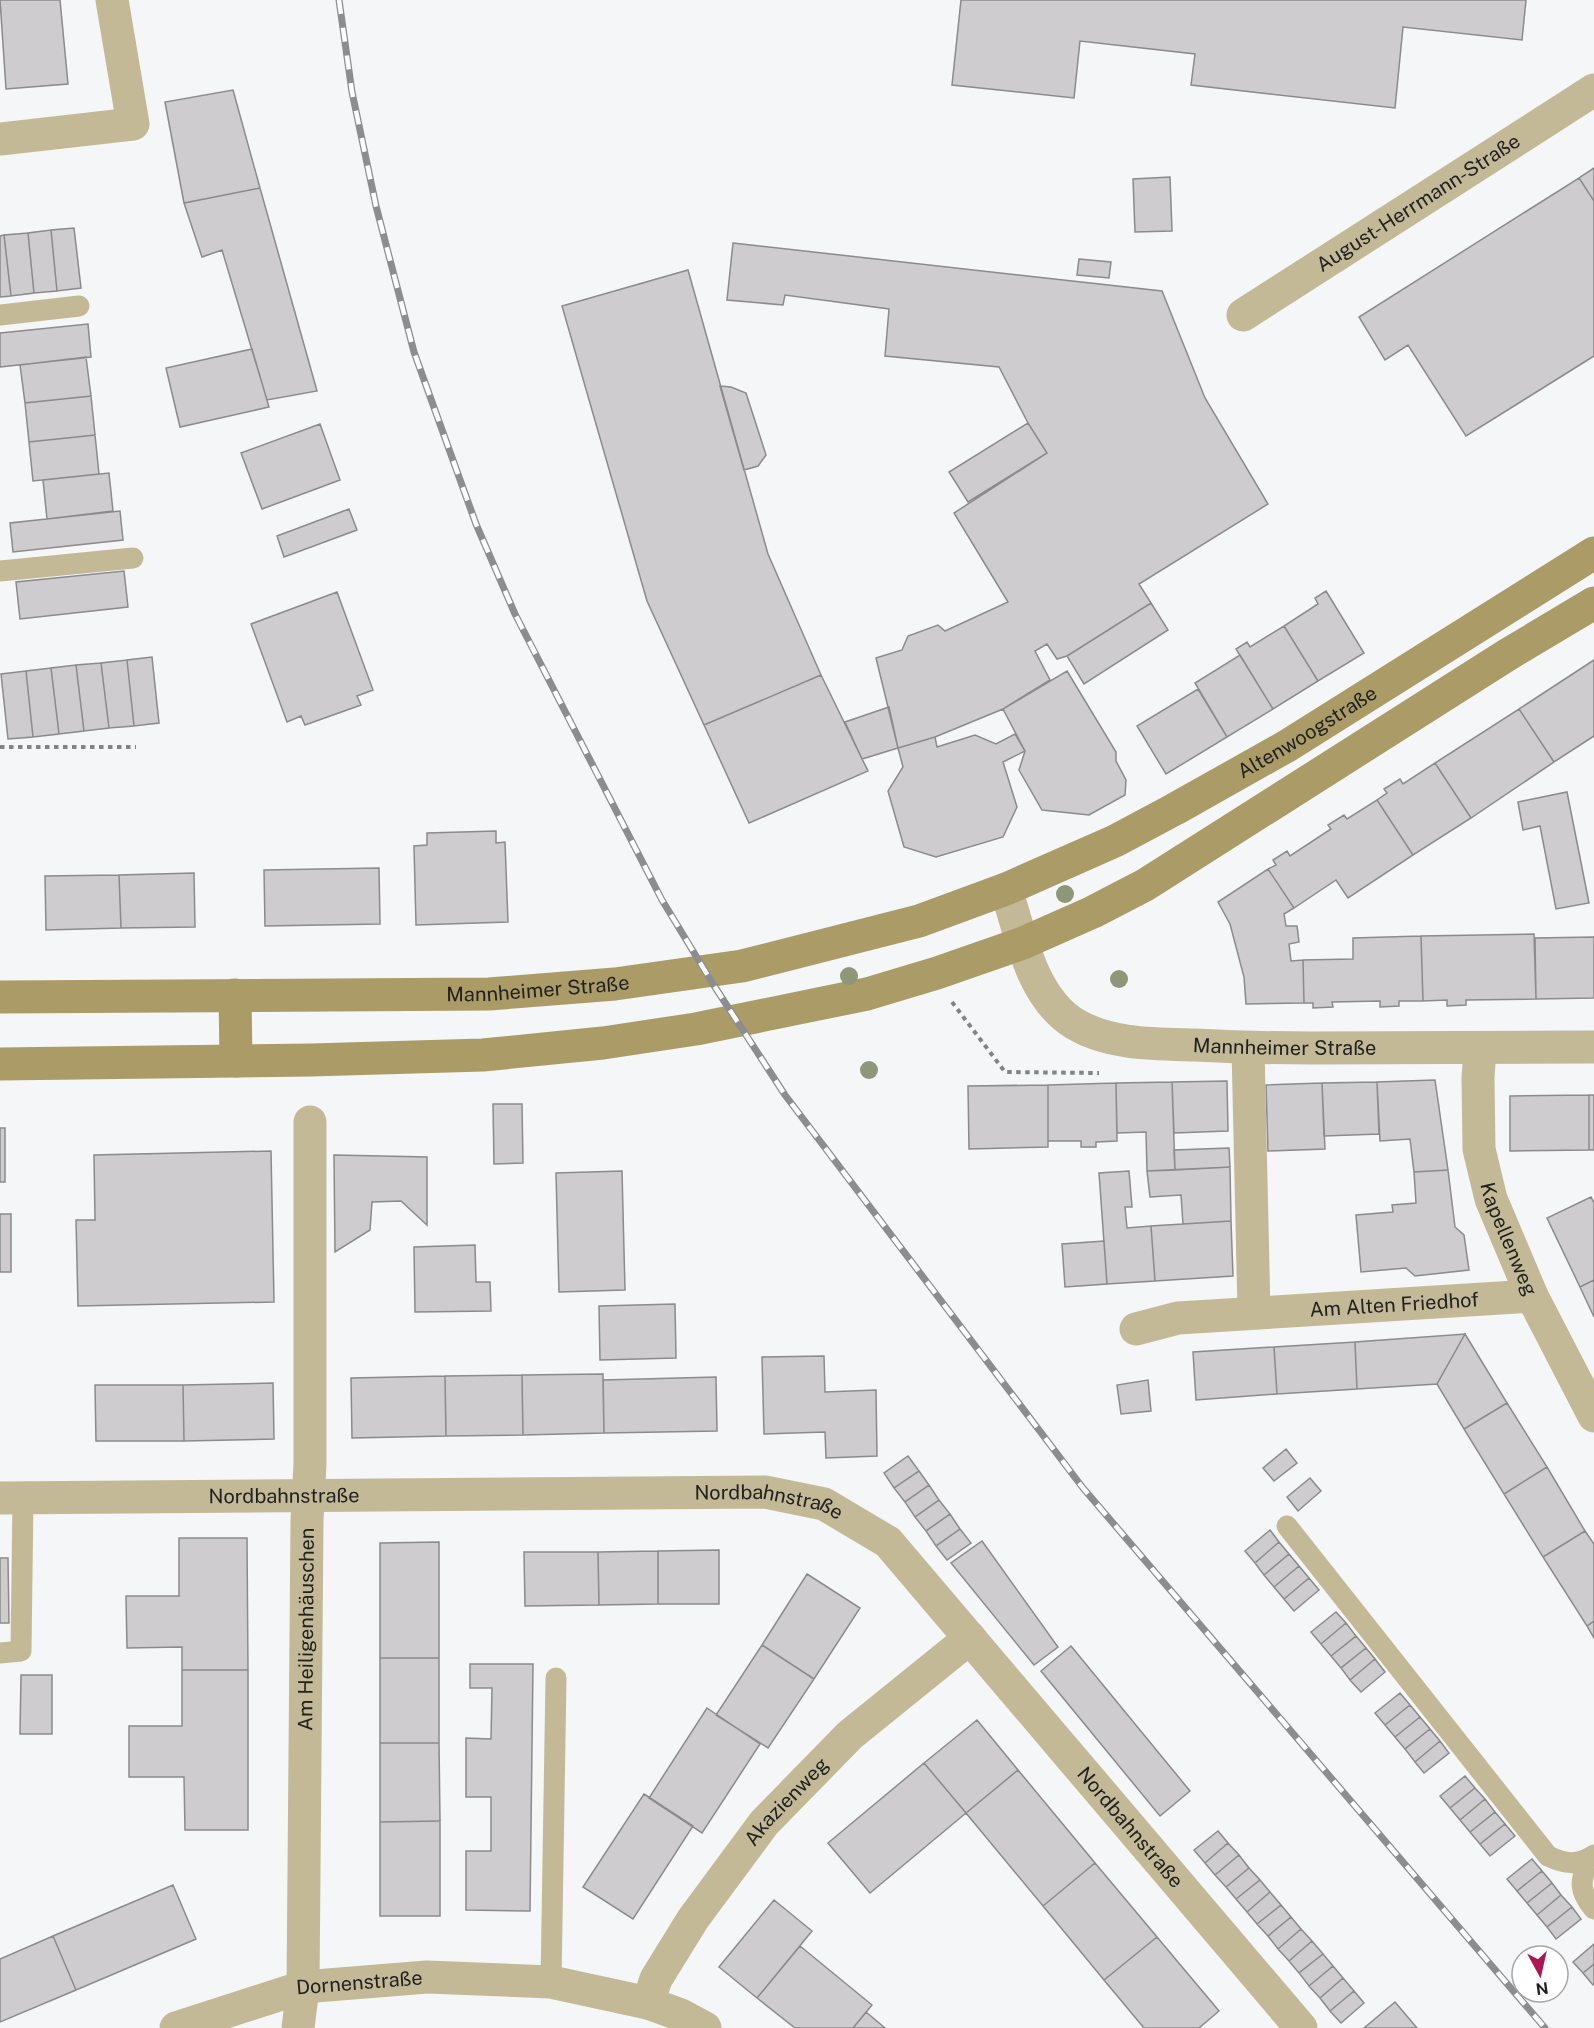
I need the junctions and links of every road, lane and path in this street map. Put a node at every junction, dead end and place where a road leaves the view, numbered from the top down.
1 (112, 0) edge
2 (1594, 90) edge
3 (0, 138) edge
4 (79, 306) dead end
5 (0, 315) edge
6 (1243, 315) dead end
7 (1594, 553) edge
8 (133, 558) dead end
9 (0, 571) edge
10 (1594, 603) edge
11 (0, 747) edge
12 (136, 747) dead end
13 (1006, 890) junction
14 (1023, 943) junction
15 (235, 995) junction
16 (0, 997) edge
17 (948, 997) dead end
18 (1594, 1047) edge
19 (1248, 1048) junction
20 (1480, 1048) junction
21 (236, 1061) junction
22 (0, 1064) edge
23 (1099, 1073) dead end
24 (310, 1122) dead end
25 (1532, 1296) junction
26 (1254, 1312) junction
27 (1136, 1329) dead end
28 (1594, 1416) edge
29 (308, 1494) junction
30 (11, 1498) edge
31 (1287, 1526) dead end
32 (970, 1638) junction
33 (0, 1653) edge
34 (556, 1678) dead end
35 (1591, 1857) edge
36 (1594, 1909) edge
37 (551, 1982) junction
38 (303, 1988) junction
39 (648, 2003) junction
40 (176, 2028) edge
41 (298, 2028) edge
42 (705, 2028) edge
43 (1301, 2028) edge

1 - 3 street
2 - 6 street, August-Herrmann-Straße
4 - 5 lane
7 - 13 main road, Altenwoogstraße
8 - 9 lane
10 - 14 main road, Altenwoogstraße
11 - 12 path
13 - 14 street, Mannheimer Straße
13 - 15 main road, Mannheimer Straße
14 - 19 street, Mannheimer Straße
14 - 21 main road
15 - 16 main road, Mannheimer Straße
15 - 21 main road
17 - 23 path
18 - 20 street, Mannheimer Straße
19 - 20 street, Mannheimer Straße
19 - 26 street
20 - 25 street, Kapellenweg
21 - 22 main road
24 - 29 street, Am Heiligenhäuschen
25 - 26 street, Am Alten Friedhof
25 - 28 street, Kapellenweg
26 - 27 street, Am Alten Friedhof
29 - 30 street, Nordbahnstraße
29 - 32 street, Nordbahnstraße
29 - 38 street, Am Heiligenhäuschen
30 - 33 lane
31 - 35 lane
32 - 39 street, Akazienweg
32 - 43 street, Nordbahnstraße
34 - 37 lane
35 - 36 lane
37 - 38 street, Dornenstraße
37 - 39 street, Dornenstraße
38 - 40 street, Dornenstraße
38 - 41 street, Am Heiligenhäuschen
39 - 42 street, Dornenstraße

